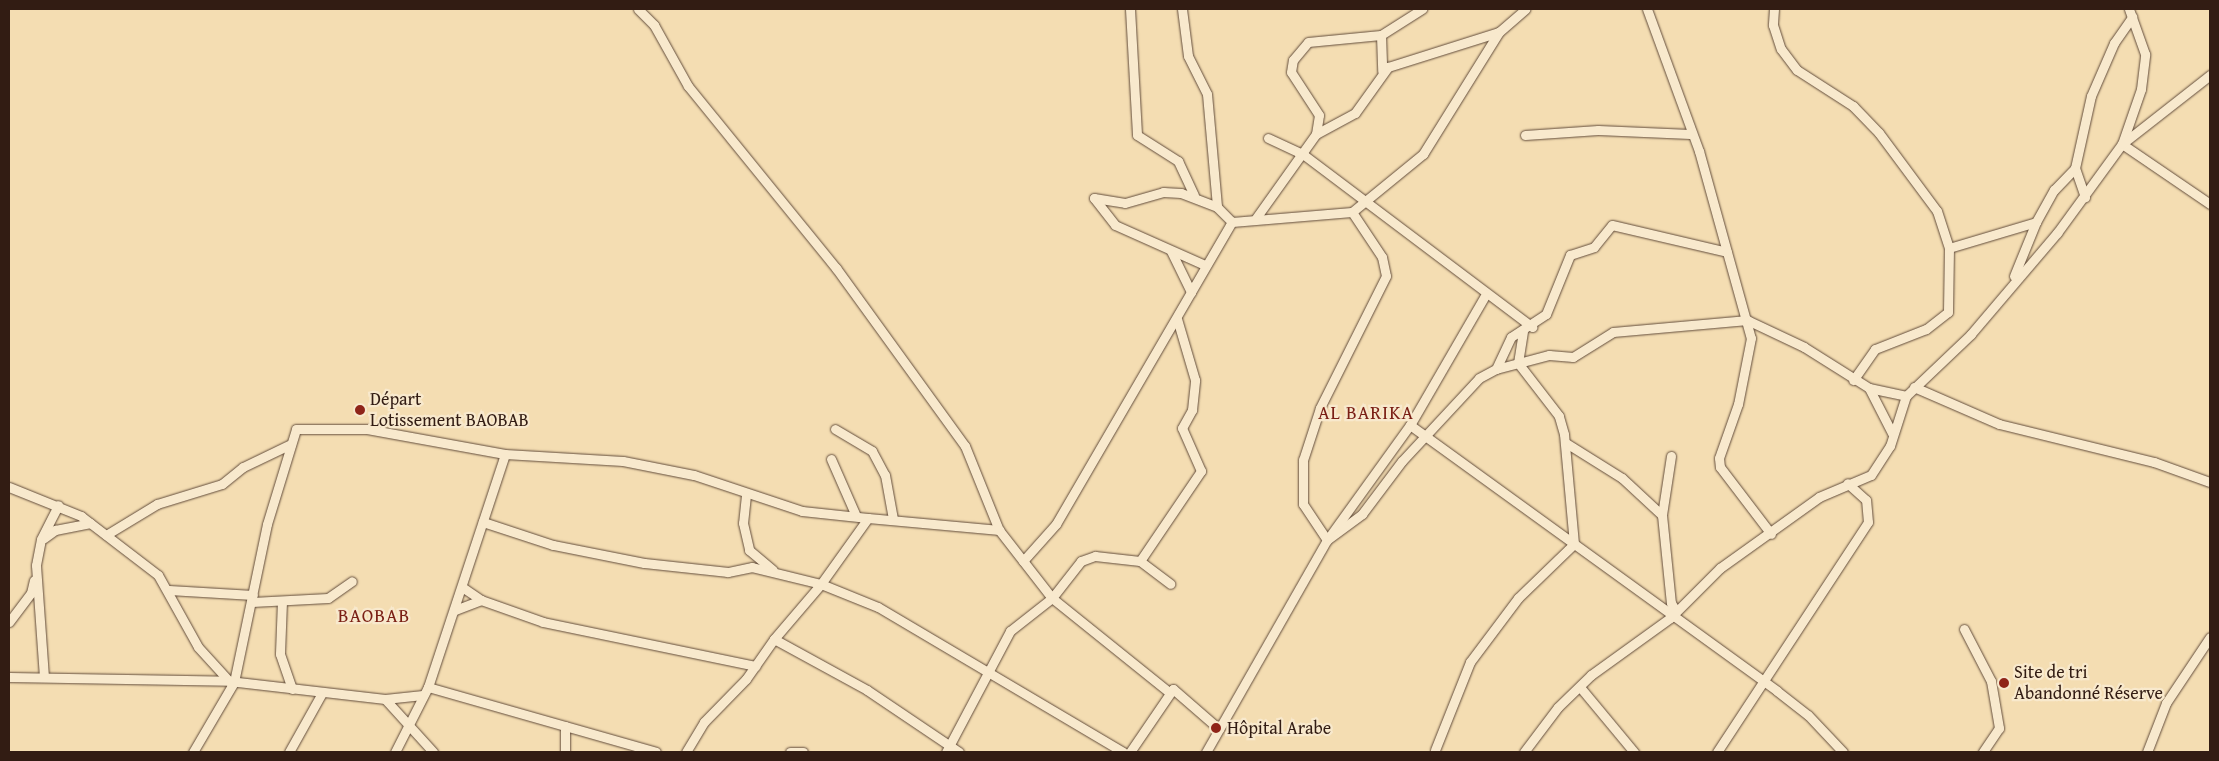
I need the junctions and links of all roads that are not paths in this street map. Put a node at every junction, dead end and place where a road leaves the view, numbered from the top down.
1 (638, 9) edge
2 (1130, 9) edge
3 (1182, 9) edge
4 (1422, 9) edge
5 (1524, 9) edge
6 (1640, 9) edge
7 (1647, 9) edge
8 (1774, 9) edge
9 (2130, 13) edge
10 (1651, 27) junction
11 (1499, 32) junction
12 (1381, 35) junction
13 (1382, 71) junction
14 (2210, 75) edge
15 (1316, 134) junction
16 (1690, 134) junction
17 (1525, 135) dead end
18 (1268, 138) dead end
19 (2122, 144) junction
20 (1304, 155) junction
21 (2075, 168) junction
22 (1194, 196) junction
23 (2085, 197) junction
24 (1362, 203) junction
25 (2210, 204) edge
26 (1217, 207) junction
27 (1352, 212) junction
28 (1256, 218) junction
29 (1232, 222) junction
30 (2036, 222) junction
31 (1949, 248) junction
32 (1171, 250) junction
33 (1727, 252) junction
34 (1205, 265) junction
35 (2011, 284) junction
36 (1191, 292) junction
37 (1486, 294) junction
38 (1177, 319) junction
39 (1747, 320) junction
40 (1528, 329) junction
41 (1518, 363) junction
42 (1496, 369) junction
43 (1853, 380) junction
44 (1914, 387) junction
45 (1869, 388) junction
46 (1906, 396) junction
47 (1410, 425) junction
48 (835, 429) dead end
49 (1892, 433) junction
50 (1424, 436) junction
51 (1566, 443) junction
52 (291, 444) junction
53 (505, 454) junction
54 (1671, 456) dead end
55 (831, 459) dead end
56 (2210, 482) edge
57 (1847, 483) junction
58 (9, 486) edge
59 (746, 495) junction
60 (58, 504) junction
61 (1662, 515) junction
62 (856, 516) junction
63 (868, 518) junction
64 (893, 519) junction
65 (483, 522) junction
66 (90, 523) junction
67 (999, 530) junction
68 (1771, 534) junction
69 (106, 535) junction
70 (41, 539) junction
71 (1327, 540) junction
72 (1574, 544) junction
73 (1023, 561) junction
74 (1140, 561) junction
75 (37, 571) junction
76 (778, 573) junction
77 (352, 581) dead end
78 (821, 584) junction
79 (1170, 584) dead end
80 (462, 587) junction
81 (169, 590) junction
82 (252, 598) junction
83 (1052, 598) junction
84 (481, 600) junction
85 (282, 601) junction
86 (455, 610) junction
87 (1674, 614) junction
88 (9, 622) edge
89 (1964, 628) dead end
90 (2210, 637) edge
91 (774, 639) junction
92 (755, 666) junction
93 (986, 671) junction
94 (9, 677) edge
95 (44, 677) junction
96 (232, 682) junction
97 (1766, 684) junction
98 (1580, 687) junction
99 (292, 688) junction
100 (1173, 689) junction
101 (426, 691) junction
102 (322, 693) junction
103 (385, 700) junction
104 (566, 726) junction
105 (407, 728) junction
106 (1219, 729) junction
107 (947, 749) edge
108 (1437, 751) edge
109 (193, 752) edge
110 (288, 752) edge
111 (395, 752) edge
112 (433, 752) edge
113 (565, 752) edge
114 (656, 752) edge
115 (686, 752) edge
116 (790, 752) edge
117 (803, 752) edge
118 (960, 752) edge
119 (1123, 752) edge
120 (1130, 752) edge
121 (1206, 752) edge
122 (1425, 752) edge
123 (1524, 752) edge
124 (1634, 752) edge
125 (1717, 752) edge
126 (1843, 752) edge
127 (1982, 752) edge
128 (2147, 752) edge

1 - 67 street
2 - 22 street
3 - 26 street
4 - 12 street
5 - 11 street
6 - 10 street
7 - 10 street
8 - 31 street
9 - 19 street
9 - 21 street
10 - 16 street
11 - 13 street
11 - 24 street
12 - 13 street
12 - 15 street
13 - 15 street
14 - 19 street
15 - 20 street
16 - 17 street
16 - 33 street
18 - 20 street
19 - 23 street
19 - 25 street
20 - 24 street
20 - 28 street
21 - 23 street
21 - 30 street
22 - 26 street
22 - 32 street
23 - 35 street
24 - 27 street
24 - 37 street
26 - 29 street
27 - 28 street
27 - 71 street
28 - 29 street
29 - 34 street
30 - 31 street
30 - 35 street
31 - 43 street
32 - 34 street
32 - 36 street
33 - 39 street
33 - 40 street
34 - 36 street
35 - 44 street
36 - 38 street
37 - 40 street
37 - 47 street
38 - 73 street
38 - 74 street
39 - 41 street
39 - 43 street
39 - 68 street
40 - 41 street
40 - 42 street
41 - 42 street
41 - 51 street
42 - 50 street
43 - 45 street
44 - 46 street
44 - 56 street
45 - 46 street
45 - 49 street
46 - 49 street
47 - 50 street
47 - 71 street
48 - 64 street
49 - 57 street
50 - 71 street
50 - 72 street
51 - 61 street
51 - 72 street
52 - 53 street
52 - 69 street
52 - 82 street
53 - 59 street
53 - 65 street
54 - 61 street
55 - 62 street
57 - 68 street
57 - 97 street
58 - 60 street
59 - 62 street
59 - 76 street
60 - 66 street
60 - 70 street
61 - 87 street
62 - 63 street
63 - 64 street
63 - 78 street
64 - 67 street
65 - 76 street
65 - 80 street
66 - 69 street
66 - 70 street
67 - 73 street
68 - 87 street
69 - 81 street
70 - 75 street
71 - 106 street
72 - 87 street
72 - 108 street
73 - 83 street
74 - 79 street
74 - 83 street
75 - 88 street
75 - 95 street
76 - 78 street
77 - 85 street
78 - 91 street
78 - 93 street
80 - 84 street
80 - 86 street
81 - 82 street
81 - 96 street
82 - 85 street
82 - 96 street
83 - 93 street
83 - 100 street
84 - 86 street
84 - 92 street
85 - 99 street
86 - 101 street
87 - 97 street
87 - 98 street
89 - 127 street
90 - 128 street
91 - 92 street
91 - 107 street
92 - 115 street
93 - 107 street
93 - 119 street
94 - 95 street
95 - 96 street
96 - 99 street
96 - 109 street
97 - 125 street
97 - 126 street
98 - 123 street
98 - 124 street
99 - 102 street
100 - 106 street
100 - 120 street
101 - 103 street
101 - 104 street
101 - 105 street
102 - 103 street
102 - 110 street
103 - 105 street
104 - 113 street
104 - 114 street
105 - 111 street
105 - 112 street
106 - 121 street
107 - 118 street
108 - 122 street
116 - 117 street

